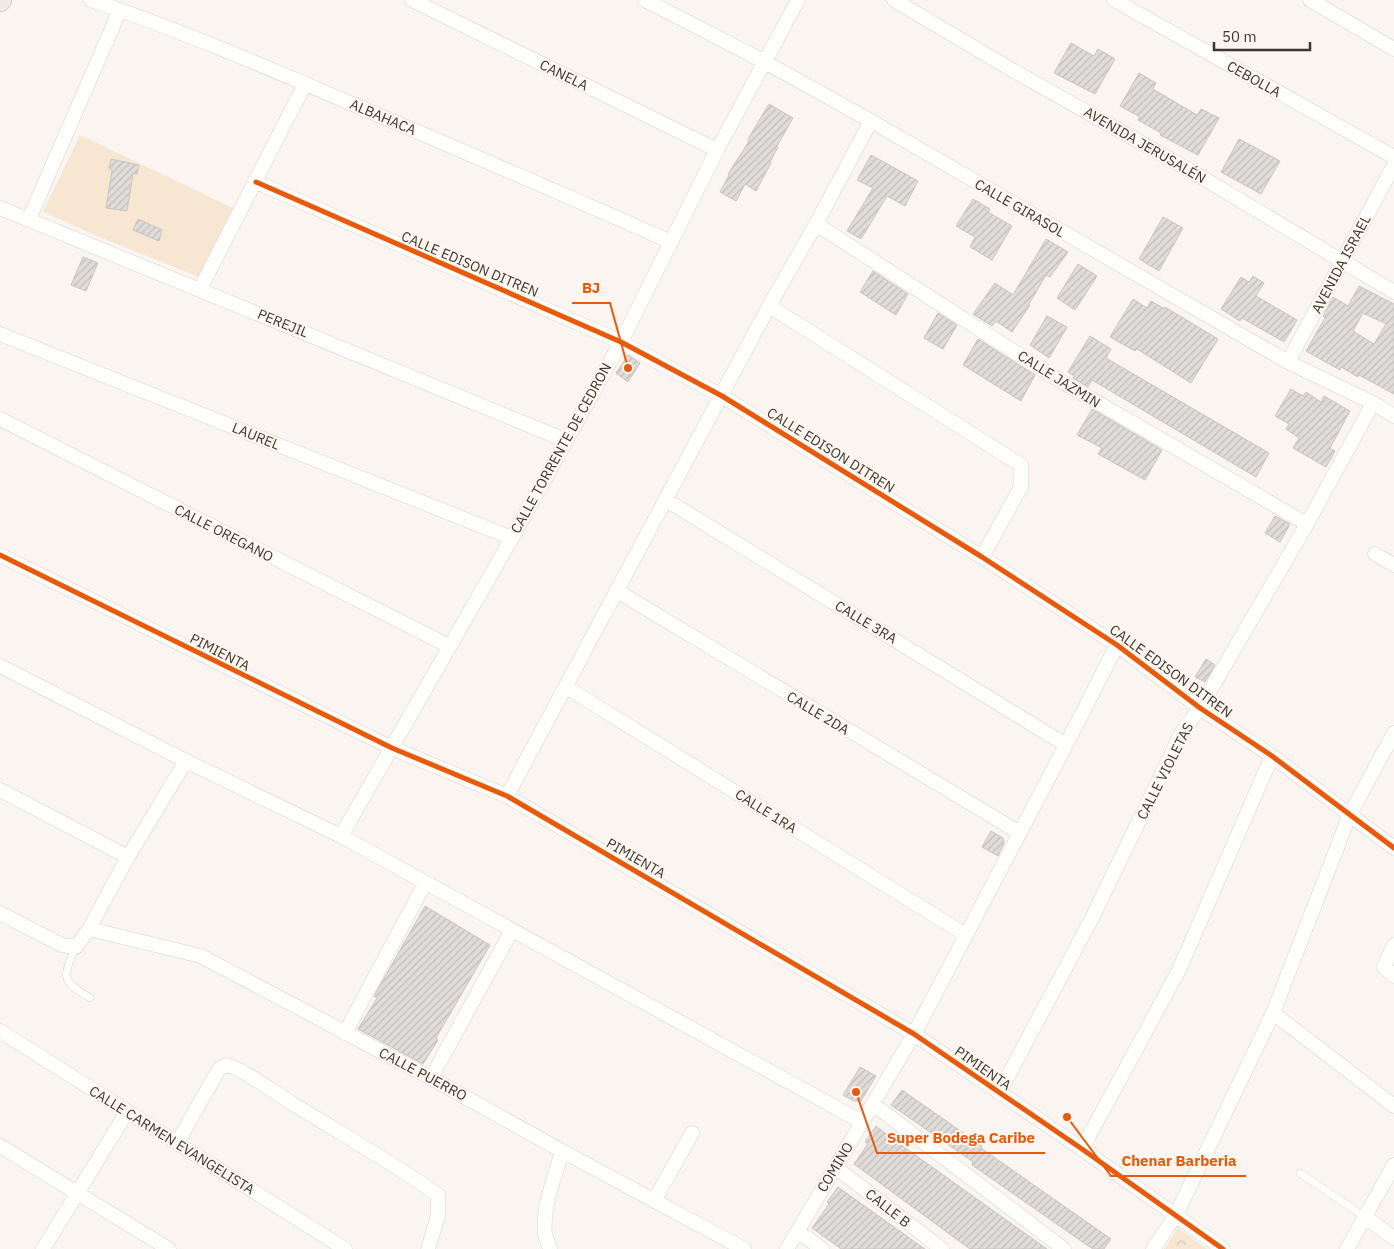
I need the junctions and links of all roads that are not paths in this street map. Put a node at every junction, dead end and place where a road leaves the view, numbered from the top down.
1 (91, 0) edge
2 (412, 0) edge
3 (645, 0) edge
4 (798, 0) edge
5 (894, 0) edge
6 (1114, 0) edge
7 (1310, 0) edge
8 (120, 10) junction
9 (1394, 50) edge
10 (765, 62) junction
11 (305, 84) junction
12 (871, 121) junction
13 (717, 150) junction
14 (1394, 157) edge
15 (1394, 165) edge
16 (256, 182) junction
17 (0, 208) edge
18 (29, 219) junction
19 (816, 224) junction
20 (670, 242) junction
21 (1342, 262) junction
22 (200, 289) junction
23 (1394, 292) edge
24 (769, 306) junction
25 (0, 334) edge
26 (620, 342) junction
27 (1288, 362) junction
28 (722, 396) junction
29 (1373, 403) junction
30 (1394, 416) edge
31 (0, 419) edge
32 (565, 440) junction
33 (666, 500) junction
34 (1307, 524) junction
35 (512, 538) junction
36 (1375, 554) dead end
37 (0, 555) edge
38 (982, 556) junction
39 (1394, 565) edge
40 (617, 592) junction
41 (1117, 645) junction
42 (448, 646) junction
43 (0, 666) edge
44 (566, 687) junction
45 (1200, 708) junction
46 (1394, 733) edge
47 (1066, 745) junction
48 (392, 748) junction
49 (1272, 756) junction
50 (186, 762) junction
51 (0, 790) edge
52 (507, 796) junction
53 (1350, 814) junction
54 (1020, 833) junction
55 (340, 836) junction
56 (1394, 848) edge
57 (128, 857) junction
58 (425, 883) junction
59 (0, 914) edge
60 (89, 929) junction
61 (512, 930) junction
62 (966, 936) junction
63 (1394, 945) edge
64 (76, 947) junction
65 (1394, 976) edge
66 (90, 998) dead end
67 (1273, 1013) junction
68 (0, 1031) edge
69 (345, 1033) junction
70 (914, 1034) junction
71 (431, 1078) junction
72 (999, 1093) junction
73 (872, 1104) junction
74 (1394, 1106) edge
75 (128, 1112) junction
76 (862, 1122) junction
77 (692, 1133) dead end
78 (177, 1143) junction
79 (0, 1146) edge
80 (1082, 1149) junction
81 (562, 1151) junction
82 (1394, 1165) edge
83 (835, 1167) junction
84 (1300, 1173) dead end
85 (77, 1194) junction
86 (654, 1201) junction
87 (1176, 1215) junction
88 (1365, 1217) junction
89 (798, 1231) junction
90 (1394, 1238) edge
91 (42, 1249) edge
92 (169, 1249) edge
93 (345, 1249) edge
94 (428, 1249) edge
95 (550, 1249) edge
96 (744, 1249) edge
97 (787, 1249) edge
98 (822, 1249) edge
99 (942, 1249) edge
100 (1064, 1249) edge
101 (1153, 1249) edge
102 (1223, 1249) edge
103 (1347, 1249) edge

1 - 8 street, ALBAHACA
2 - 13 street, CANELA
3 - 10 street, CALLE GIRASOL
4 - 10 street, CALLE TORRENTE DE CEDRON
5 - 21 street, AVENIDA JERUSALÉN
6 - 14 street, CEBOLLA
7 - 9 street
8 - 11 street, ALBAHACA
8 - 18 street
10 - 12 street, CALLE GIRASOL
10 - 13 street, CALLE TORRENTE DE CEDRON
11 - 16 street
11 - 20 street, ALBAHACA
12 - 19 street
12 - 27 street, CALLE GIRASOL
13 - 20 street, CALLE TORRENTE DE CEDRON
15 - 21 street, AVENIDA ISRAEL
16 - 22 street
16 - 26 street, CALLE EDISON DITREN
17 - 18 street, PEREJIL
18 - 22 street, PEREJIL
19 - 24 street
19 - 34 street, CALLE JAZMIN
20 - 26 street, CALLE TORRENTE DE CEDRON
21 - 23 street, AVENIDA JERUSALÉN
21 - 27 street, AVENIDA ISRAEL
22 - 32 street, PEREJIL
24 - 28 street
24 - 38 street
25 - 35 street, LAUREL
26 - 28 street, CALLE EDISON DITREN
26 - 32 street, CALLE TORRENTE DE CEDRON
27 - 29 street, CALLE GIRASOL
28 - 33 street
28 - 38 street, CALLE EDISON DITREN
29 - 30 street, CALLE GIRASOL
29 - 34 street, CALLE VIOLETAS
31 - 42 street, CALLE OREGANO
32 - 35 street, CALLE TORRENTE DE CEDRON
33 - 40 street
33 - 47 street, CALLE 3RA
34 - 45 street, CALLE VIOLETAS
35 - 42 street, CALLE TORRENTE DE CEDRON
36 - 39 street
37 - 48 street, PIMIENTA
38 - 41 street, CALLE EDISON DITREN
40 - 44 street
40 - 54 street, CALLE 2DA
41 - 45 street, CALLE EDISON DITREN
41 - 47 street, COMINO
42 - 48 street, CALLE TORRENTE DE CEDRON
43 - 50 street
44 - 52 street
44 - 62 street, CALLE 1RA
45 - 49 street, CALLE EDISON DITREN
45 - 72 street, CALLE VIOLETAS
46 - 53 street
47 - 54 street, COMINO
48 - 52 street, PIMIENTA
48 - 55 street, CALLE TORRENTE DE CEDRON
49 - 53 street, CALLE EDISON DITREN
49 - 80 street
50 - 55 street
50 - 57 street
51 - 57 street
52 - 70 street, PIMIENTA
53 - 56 street, CALLE EDISON DITREN
53 - 67 street
54 - 62 street, COMINO
55 - 58 street
57 - 60 street
58 - 61 street
58 - 69 street
59 - 64 street
60 - 64 street
60 - 69 street, CALLE PUERRO
61 - 71 street
61 - 76 street
62 - 70 street, COMINO
63 - 65 street
64 - 66 lane
67 - 74 street
67 - 87 street
68 - 75 street, CALLE CARMEN EVANGELISTA
69 - 71 street, CALLE PUERRO
70 - 72 street, PIMIENTA
70 - 73 street, COMINO
71 - 81 street, CALLE PUERRO
72 - 80 street, PIMIENTA
73 - 76 street, COMINO
73 - 100 street
75 - 78 street, CALLE CARMEN EVANGELISTA
75 - 85 street
76 - 83 street, COMINO
77 - 86 street
78 - 93 street, CALLE CARMEN EVANGELISTA
78 - 94 street
79 - 85 street
80 - 87 street, PIMIENTA
81 - 86 street, CALLE PUERRO
81 - 95 street
82 - 88 street
83 - 89 street, COMINO
83 - 99 street, CALLE B
84 - 88 lane
85 - 91 street
85 - 92 street
86 - 96 street, CALLE PUERRO
87 - 101 street
87 - 102 street, PIMIENTA
88 - 90 street
88 - 103 street
89 - 97 street, COMINO
89 - 98 street

